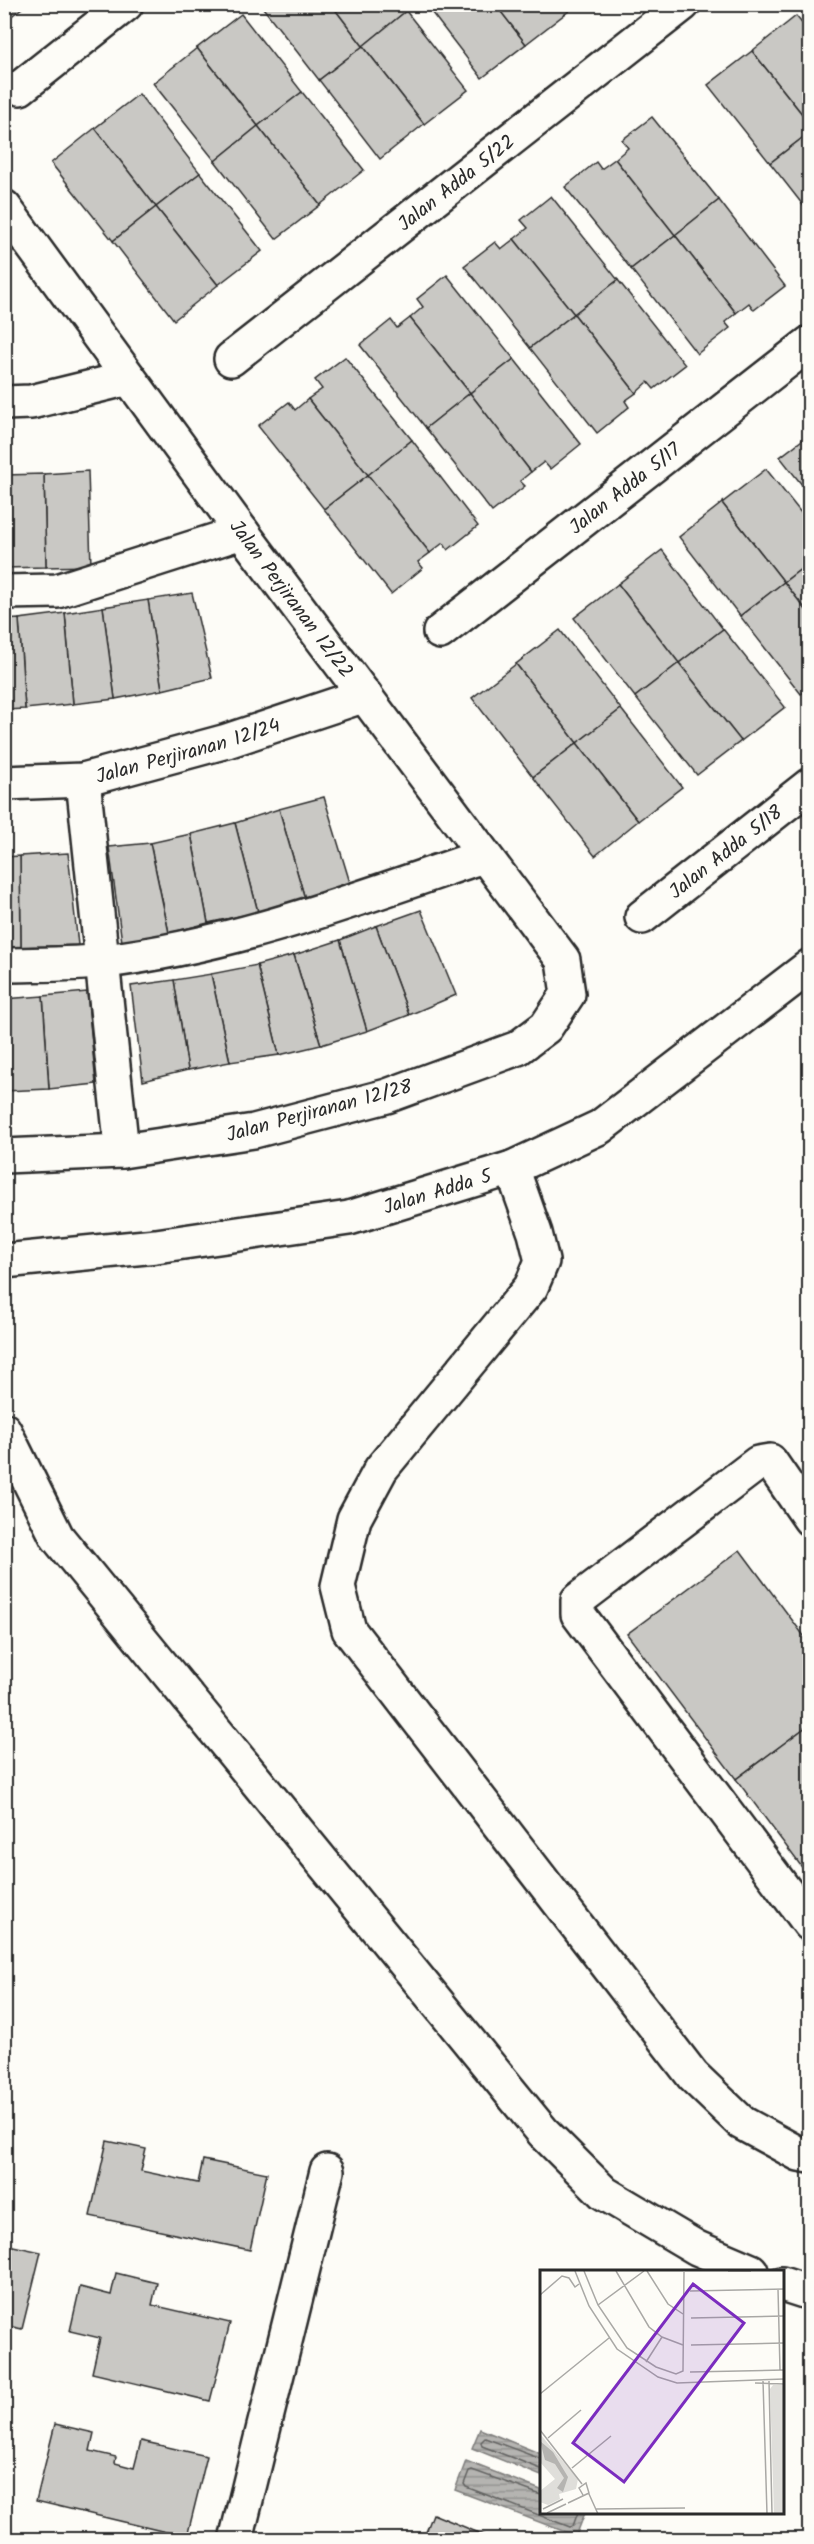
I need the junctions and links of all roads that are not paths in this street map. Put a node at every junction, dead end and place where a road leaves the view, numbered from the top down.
1 (126, 4) edge
2 (683, 4) edge
3 (20, 88) dead end
4 (5, 210) edge
5 (810, 343) edge
6 (231, 359) dead end
7 (129, 378) junction
8 (4, 403) edge
9 (242, 532) junction
10 (4, 592) edge
11 (440, 632) dead end
12 (365, 695) junction
13 (83, 780) junction
14 (4, 783) edge
15 (810, 785) edge
16 (483, 856) junction
17 (642, 916) dead end
18 (104, 961) junction
19 (4, 965) edge
20 (810, 966) edge
21 (568, 994) joint
22 (122, 1151) junction
23 (4, 1156) edge
24 (512, 1168) junction
25 (4, 1261) edge
26 (4, 1430) edge
27 (810, 1519) edge
28 (810, 1924) edge
29 (810, 2156) edge
30 (327, 2171) dead end
31 (750, 2270) edge
32 (784, 2284) edge
33 (810, 2294) edge
34 (236, 2540) edge

1 - 3 street
2 - 6 street, Jalan Adda 5/22
4 - 7 street, Jalan Perjiranan 12/22
5 - 11 street, Jalan Adda 5/17
7 - 8 street
7 - 9 street, Jalan Perjiranan 12/22
9 - 10 street
9 - 12 street, Jalan Perjiranan 12/22
12 - 13 street, Jalan Perjiranan 12/24
12 - 16 street, Jalan Perjiranan 12/22
13 - 14 street, Jalan Perjiranan 12/24
13 - 18 street
15 - 17 street, Jalan Adda 5/18
16 - 18 street
16 - 21 street, Jalan Perjiranan 12/22
18 - 19 street
18 - 22 street
20 - 24 street, Jalan Adda 5
21 - 22 street, Jalan Perjiranan 12/28
22 - 23 street, Jalan Perjiranan 12/28
24 - 25 street, Jalan Adda 5
24 - 29 street
26 - 31 street
27 - 28 street
30 - 34 street
32 - 33 street

